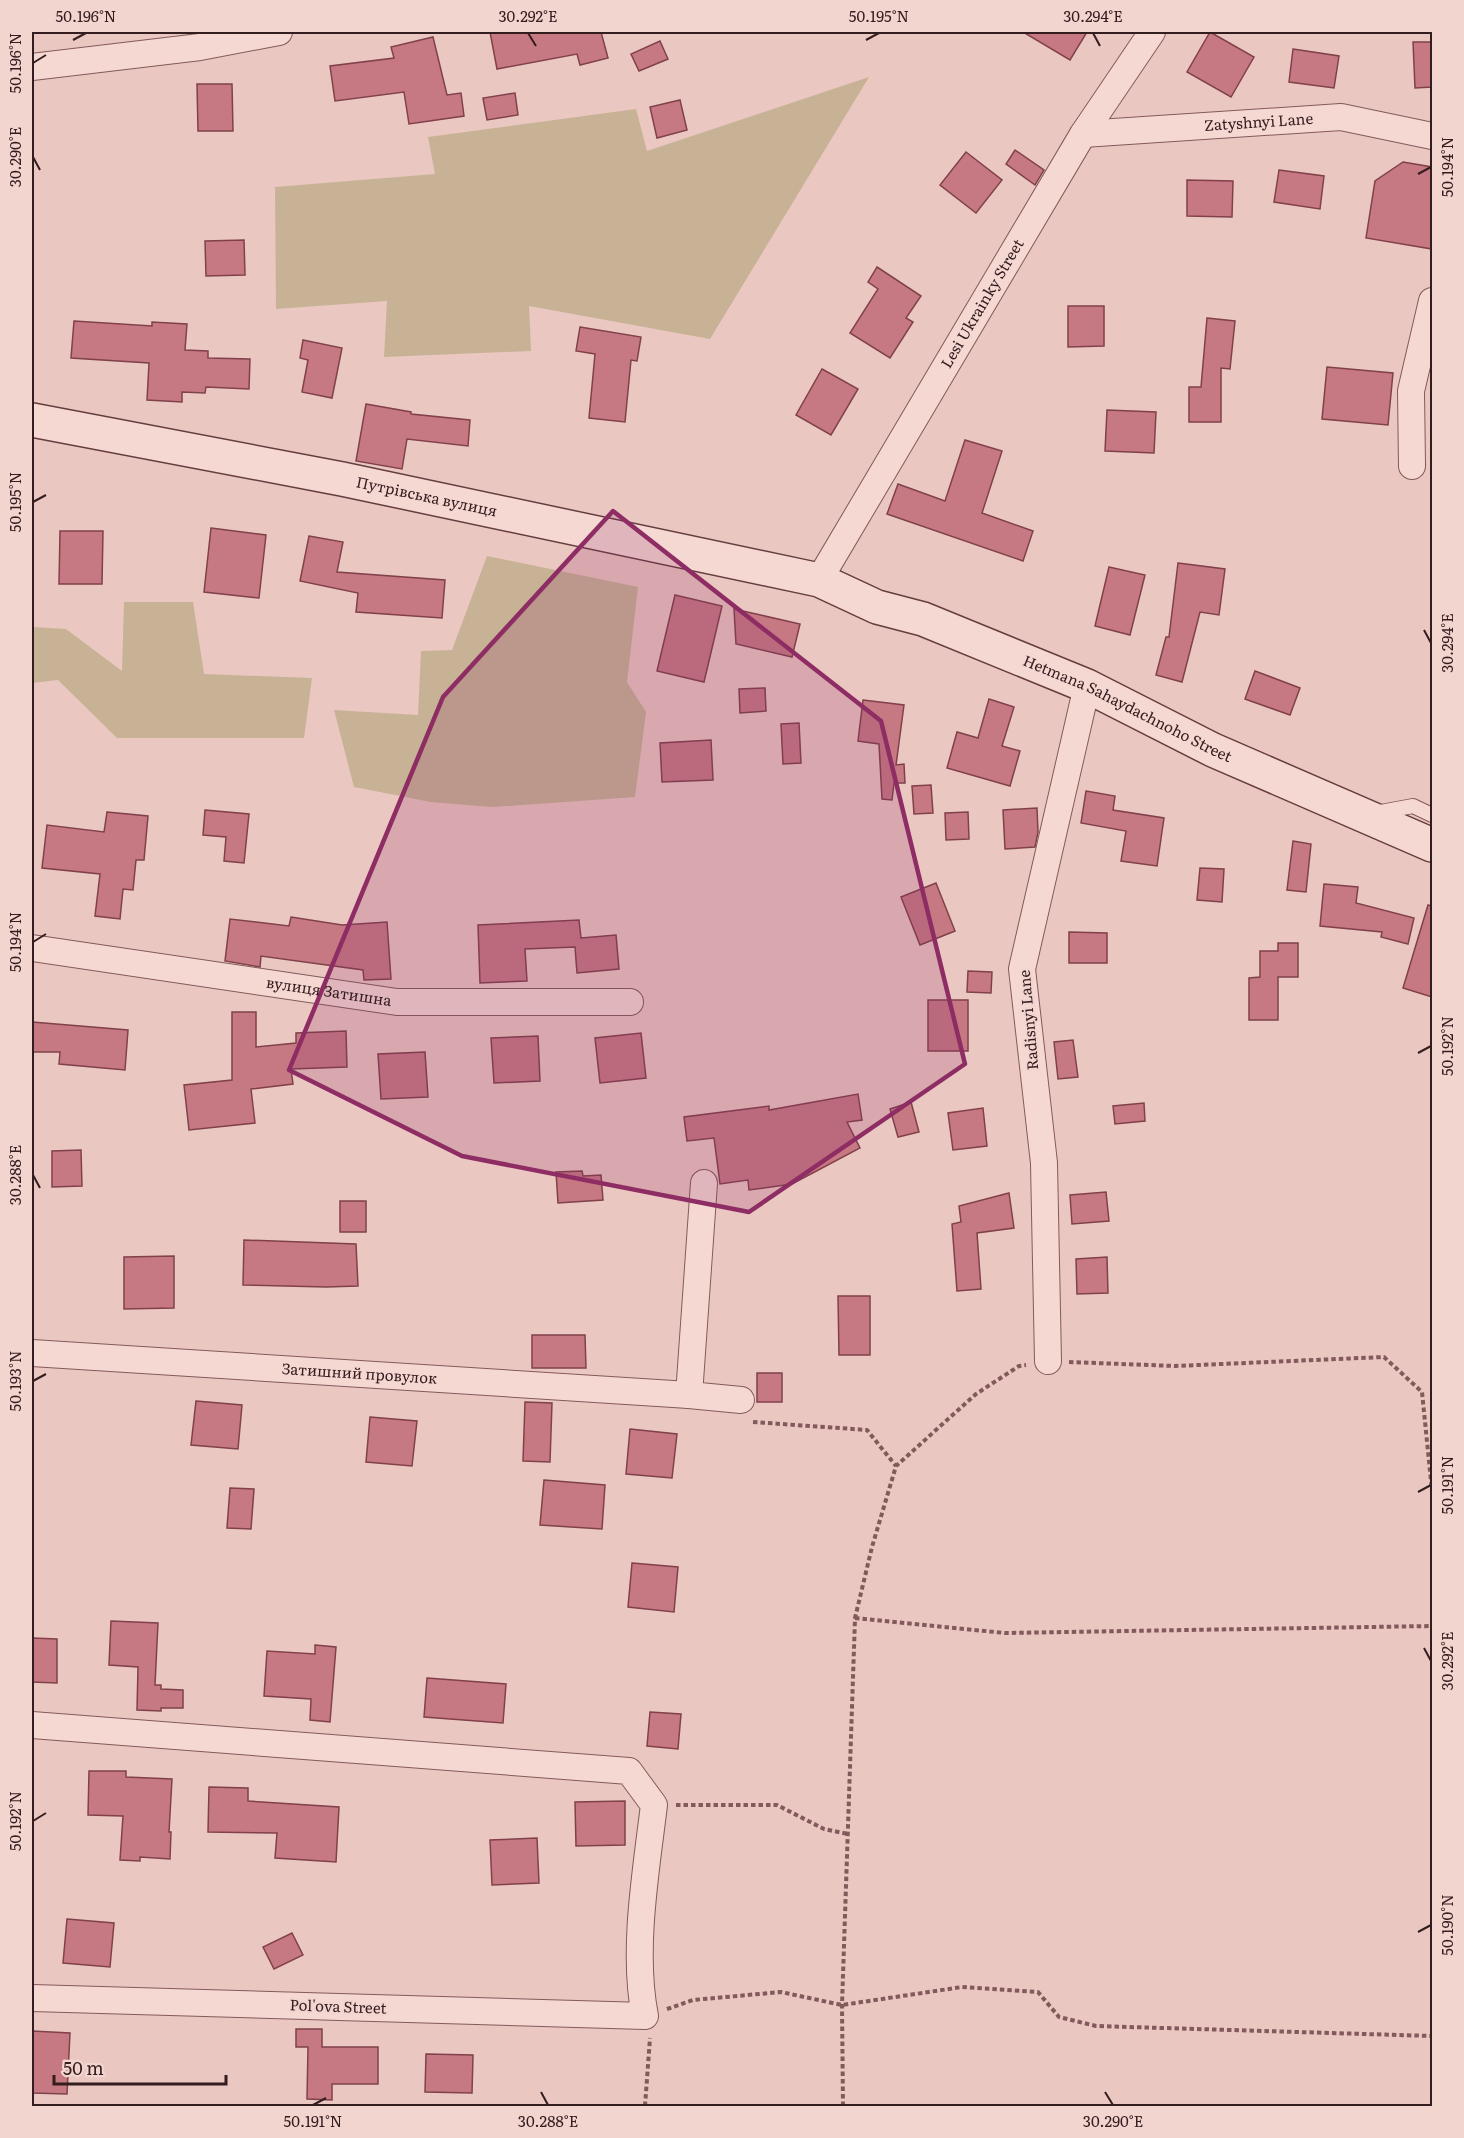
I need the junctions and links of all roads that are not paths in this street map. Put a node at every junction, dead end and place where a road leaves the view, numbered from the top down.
1 (279, 32) edge
2 (1152, 32) edge
3 (199, 39) edge
4 (32, 67) edge
5 (1083, 134) junction
6 (1432, 136) edge
7 (1432, 301) edge
8 (32, 420) edge
9 (1412, 466) dead end
10 (819, 580) junction
11 (1087, 686) junction
12 (1364, 815) junction
13 (1432, 815) edge
14 (1432, 845) edge
15 (32, 948) edge
16 (630, 1002) dead end
17 (704, 1183) dead end
18 (32, 1353) edge
19 (1048, 1361) road end
20 (689, 1395) junction
21 (741, 1400) road end
22 (32, 1725) edge
23 (32, 1998) edge

1 - 3 street
2 - 5 street, Lesi Ukrainky Street
3 - 4 street
5 - 6 street, Zatyshnyi Lane
5 - 10 street, Lesi Ukrainky Street
7 - 9 street
8 - 10 main road, Путрівська вулиця
10 - 11 main road, Hetmana Sahaydachnoho Street
11 - 12 main road, Hetmana Sahaydachnoho Street
11 - 19 street, Radisnyi Lane
12 - 13 lane
12 - 14 main road, Hetmana Sahaydachnoho Street
15 - 16 street, вулиця Затишна
17 - 20 street
18 - 20 street, Затишний провулок
20 - 21 street
22 - 23 street, Pol'ova Street

